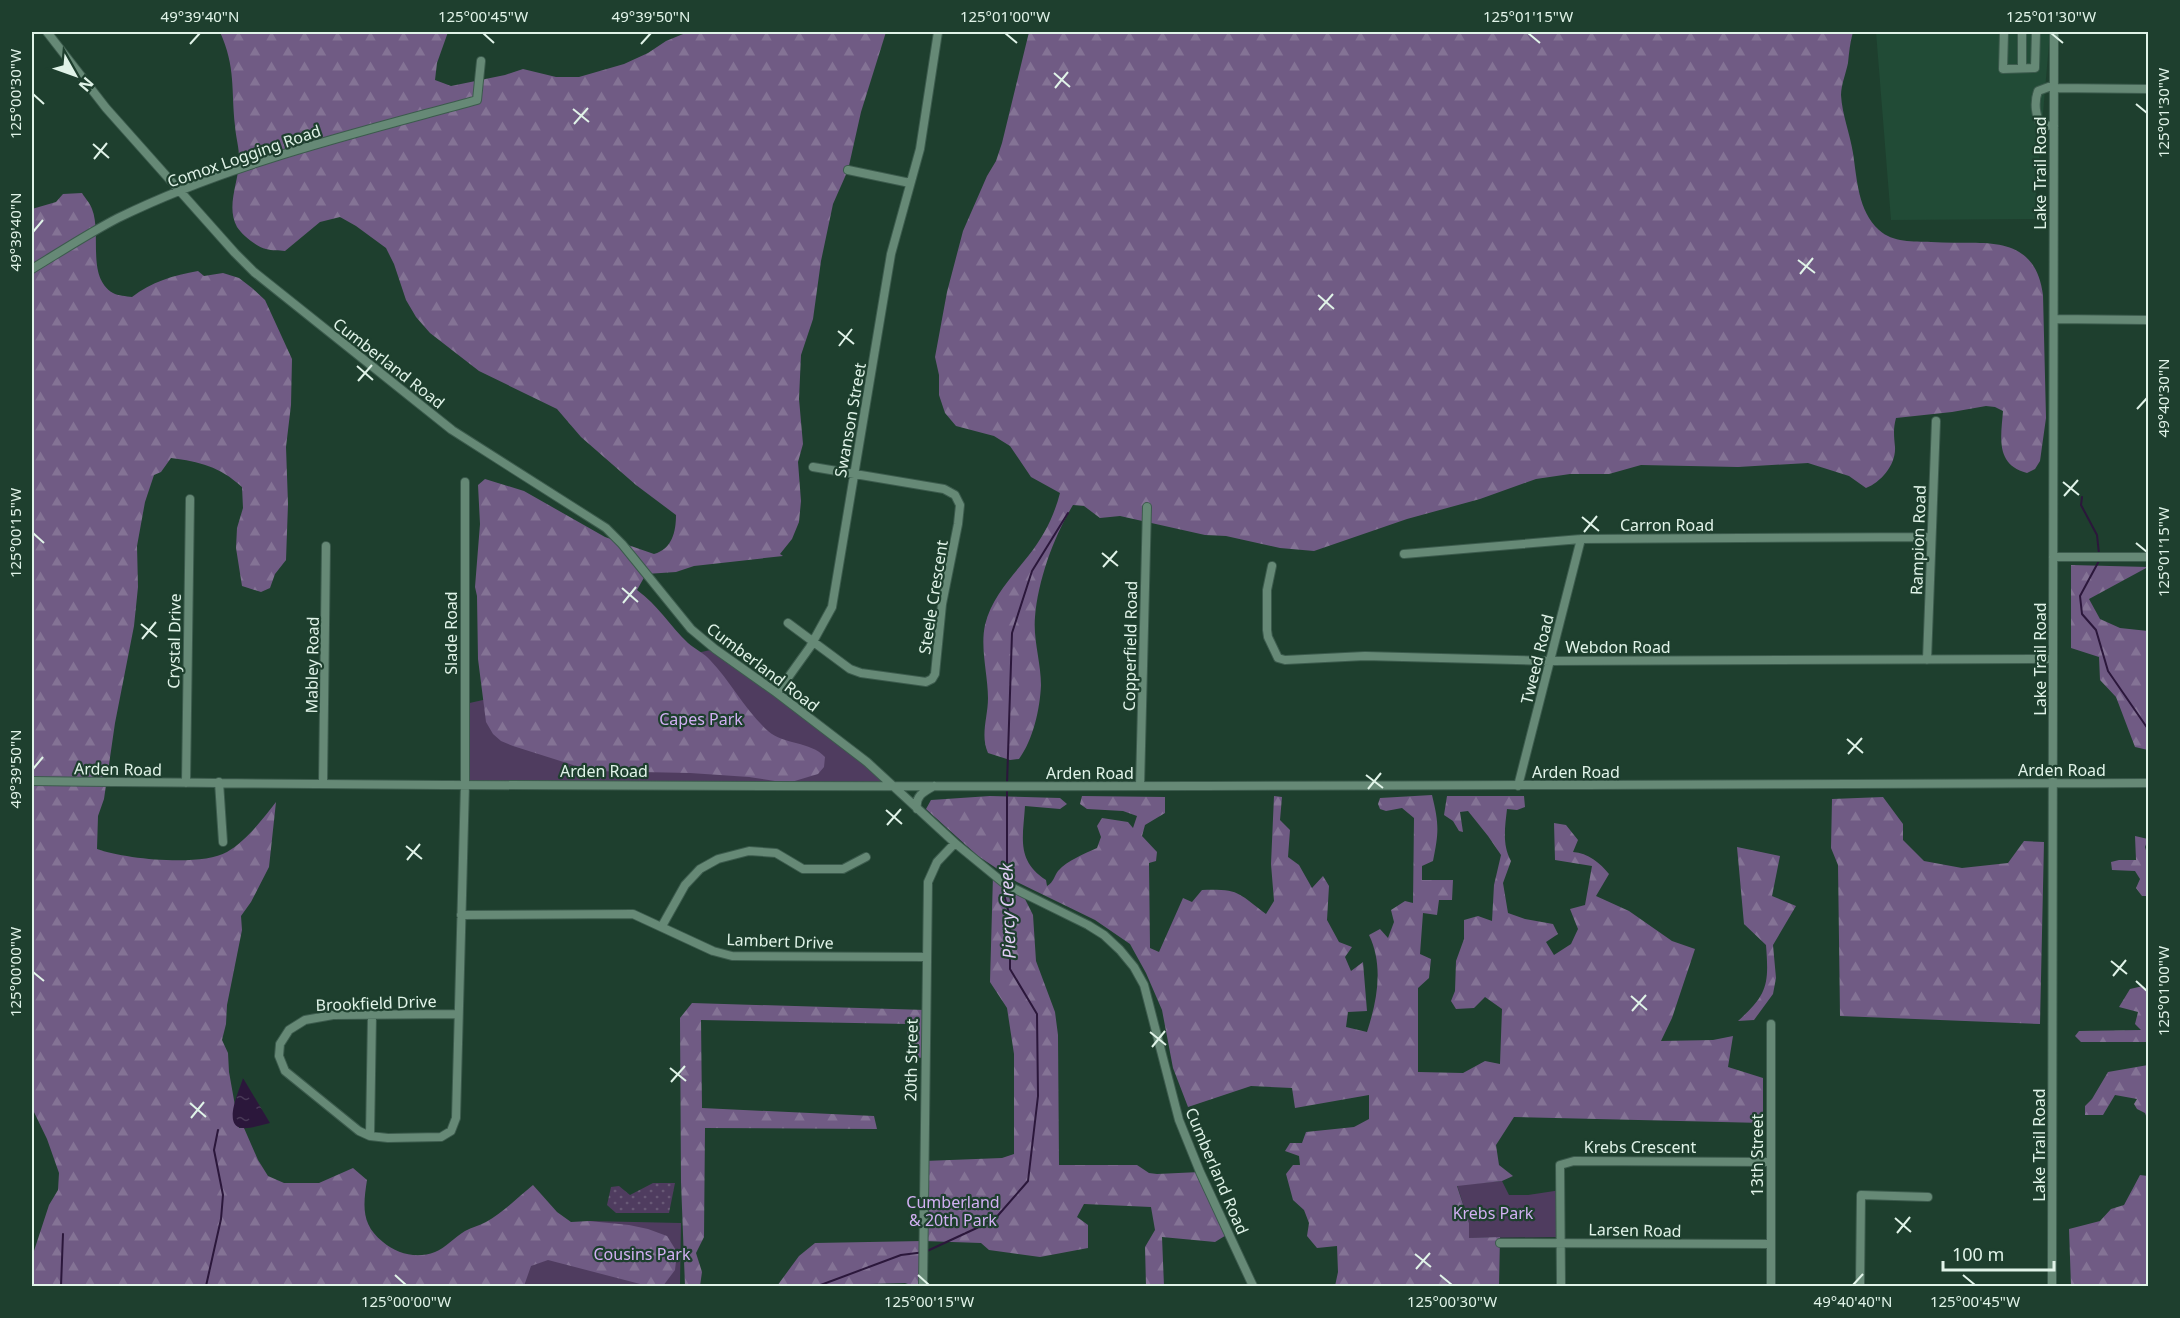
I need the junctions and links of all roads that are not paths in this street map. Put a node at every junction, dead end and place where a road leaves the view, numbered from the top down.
1 (47, 32) edge
2 (938, 32) edge
3 (2004, 32) edge
4 (2022, 32) edge
5 (2036, 32) edge
6 (2054, 32) edge
7 (481, 62) dead end
8 (2022, 68) junction
9 (2054, 86) junction
10 (2148, 89) edge
11 (2054, 126) junction
12 (848, 170) dead end
13 (910, 183) junction
14 (179, 191) junction
15 (32, 268) edge
16 (2054, 319) junction
17 (2148, 320) edge
18 (1936, 422) dead end
19 (813, 467) dead end
20 (854, 474) junction
21 (465, 482) dead end
22 (189, 498) dead end
23 (1147, 507) dead end
24 (1931, 537) junction
25 (1581, 540) junction
26 (326, 546) dead end
27 (1404, 554) dead end
28 (2053, 556) junction
29 (2148, 557) edge
30 (1272, 566) dead end
31 (788, 623) dead end
32 (814, 642) junction
33 (2053, 659) junction
34 (1927, 660) junction
35 (1550, 661) junction
36 (777, 693) junction
37 (32, 781) edge
38 (219, 782) junction
39 (186, 783) junction
40 (2053, 783) junction
41 (2148, 783) edge
42 (323, 784) junction
43 (465, 784) junction
44 (893, 786) junction
45 (935, 786) junction
46 (1140, 786) junction
47 (1518, 786) junction
48 (918, 809) junction
49 (223, 842) dead end
50 (955, 843) junction
51 (866, 857) dead end
52 (461, 915) junction
53 (662, 926) junction
54 (926, 957) junction
55 (459, 1014) junction
56 (372, 1015) junction
57 (1771, 1024) dead end
58 (370, 1136) junction
59 (1770, 1162) junction
60 (1928, 1197) dead end
61 (1561, 1242) junction
62 (1500, 1243) dead end
63 (1770, 1244) junction
64 (923, 1287) edge
65 (1253, 1287) edge
66 (1561, 1287) edge
67 (1771, 1287) edge
68 (1860, 1287) edge
69 (2052, 1287) edge

1 - 14 street, Cumberland Road
2 - 13 street, Swanson Street
3 - 8 street
4 - 8 street
5 - 8 street
6 - 9 street, Lake Trail Road
7 - 14 street, Comox Logging Road
9 - 10 street
9 - 11 street, Lake Trail Road
9 - 11 street
11 - 16 street, Lake Trail Road
12 - 13 street
13 - 20 street, Swanson Street
14 - 15 street, Comox Logging Road
14 - 36 street, Cumberland Road
16 - 17 street
16 - 28 street, Lake Trail Road
18 - 24 street, Rampion Road
19 - 20 street
20 - 32 street, Swanson Street
20 - 32 street, Steele Crescent
21 - 43 street, Slade Road
22 - 39 street, Crystal Drive
23 - 46 street, Copperfield Road
24 - 25 street, Carron Road
24 - 34 street, Rampion Road
25 - 27 street, Carron Road
25 - 35 street, Tweed Road
26 - 42 street, Mabley Road
28 - 29 street
28 - 33 street, Lake Trail Road
30 - 35 street, Webdon Road
31 - 32 street
32 - 36 street, Swanson Street
33 - 34 street, Webdon Road
33 - 40 street, Lake Trail Road
34 - 35 street, Webdon Road
35 - 47 street, Tweed Road
36 - 44 street, Cumberland Road
37 - 39 street, Arden Road
38 - 39 street, Arden Road
38 - 42 street, Arden Road
38 - 49 street
40 - 41 street, Arden Road
40 - 47 street, Arden Road
40 - 69 street, Lake Trail Road
42 - 43 street, Arden Road
43 - 44 street, Arden Road
43 - 52 street, Brookfield Drive
44 - 45 street, Arden Road
44 - 48 street, Cumberland Road
45 - 46 street, Arden Road
45 - 48 street
46 - 47 street, Arden Road
48 - 50 street, Cumberland Road
50 - 54 street, 20th Street
50 - 65 street, Cumberland Road
51 - 53 street
52 - 53 street, Lambert Drive
52 - 55 street, Brookfield Drive
53 - 54 street, Lambert Drive
54 - 64 street, 20th Street
55 - 56 street, Brookfield Drive
55 - 58 street, Brookfield Drive
56 - 58 street
56 - 58 street, Brookfield Drive
57 - 59 street, 13th Street
59 - 61 street, Krebs Crescent
59 - 63 street, 13th Street
60 - 68 street
61 - 62 street, Larsen Road
61 - 63 street, Larsen Road
61 - 66 street, Krebs Crescent
63 - 67 street, 13th Street

